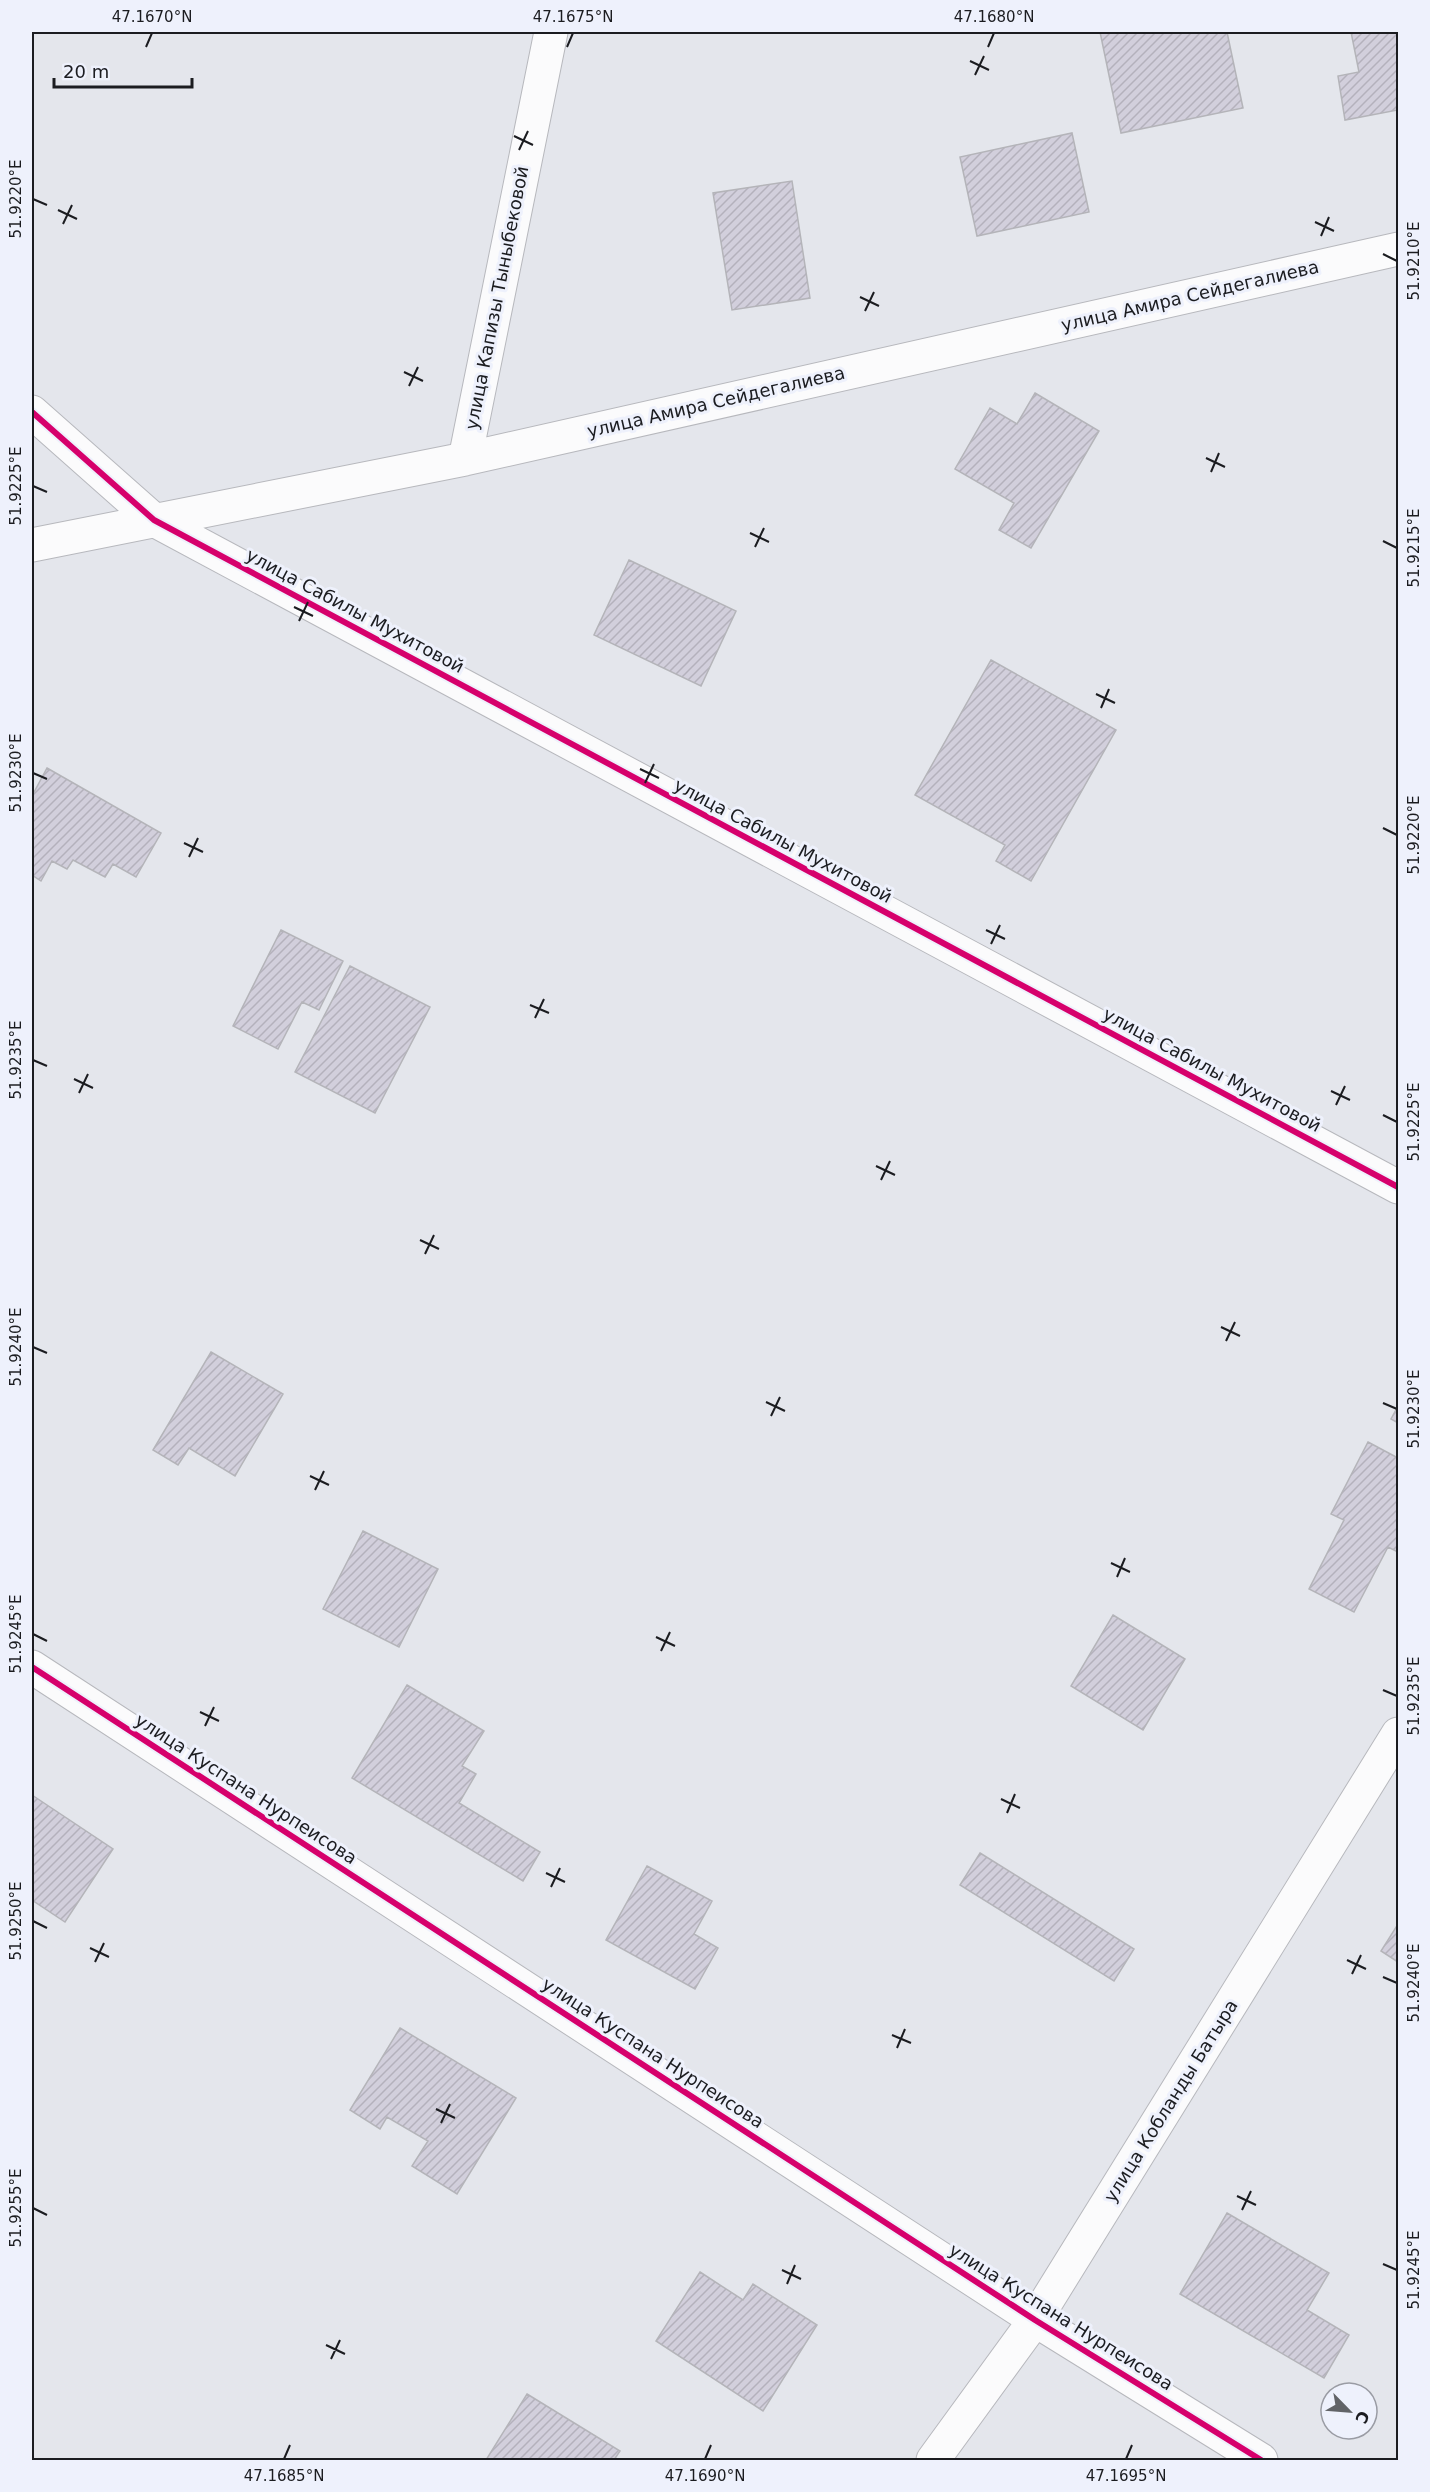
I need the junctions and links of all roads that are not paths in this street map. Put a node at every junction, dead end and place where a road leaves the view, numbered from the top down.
1 (551, 32) edge
2 (1398, 249) edge
3 (32, 412) edge
4 (465, 459) junction
5 (154, 520) junction
6 (32, 545) edge
7 (1398, 1187) edge
8 (32, 1667) edge
9 (1398, 1734) edge
10 (1035, 2320) junction
11 (933, 2460) edge
12 (1261, 2460) edge

1 - 4 street, улица Капизы Тыныбековой
2 - 4 street, улица Амира Сейдегалиева
3 - 5 street, улица Сабилы Мухитовой
4 - 5 street, улица Амира Сейдегалиева
5 - 6 street, улица Амира Сейдегалиева
5 - 7 street, улица Сабилы Мухитовой
8 - 10 street, улица Куспана Нурпеисова
9 - 10 street, улица Кобланды Батыра
10 - 11 street, улица Кобланды Батыра
10 - 12 street, улица Куспана Нурпеисова

